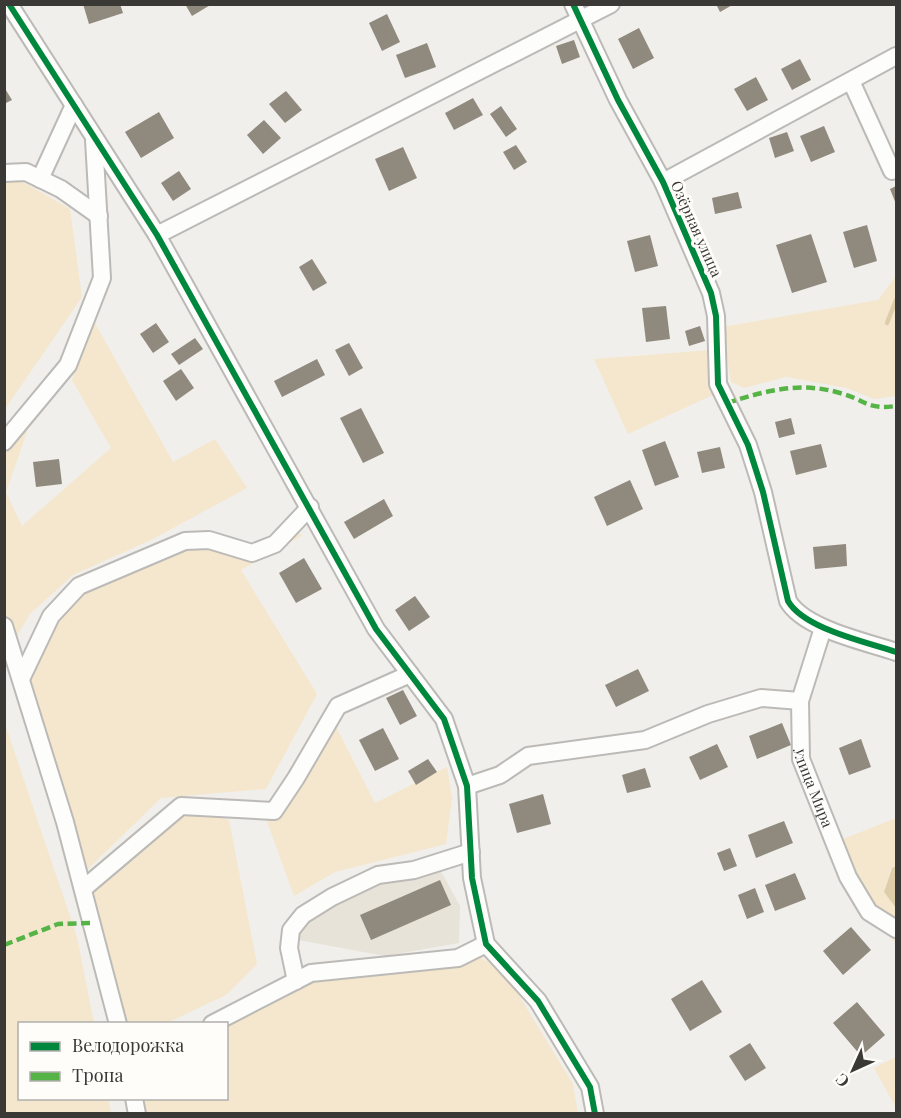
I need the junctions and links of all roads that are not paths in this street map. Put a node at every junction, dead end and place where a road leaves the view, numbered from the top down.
1 (9, 4) edge
2 (573, 4) edge
3 (611, 4) edge
4 (581, 20) junction
5 (897, 56) edge
6 (851, 81) junction
7 (74, 105) junction
8 (94, 136) junction
9 (892, 171) dead end
10 (4, 173) edge
11 (40, 179) junction
12 (663, 182) junction
13 (99, 216) junction
14 (158, 235) junction
15 (4, 442) edge
16 (310, 507) junction
17 (4, 626) edge
18 (823, 628) junction
19 (897, 652) edge
20 (410, 674) junction
21 (21, 679) junction
22 (800, 701) junction
23 (467, 786) junction
24 (471, 852) junction
25 (83, 889) junction
26 (897, 928) edge
27 (486, 945) junction
28 (296, 981) junction
29 (118, 1022) edge
30 (214, 1022) edge
31 (595, 1113) edge

1 - 7 street
2 - 4 street, Озёрная улица
3 - 4 street
4 - 12 street, Озёрная улица
4 - 14 street
5 - 6 street
6 - 9 street
6 - 12 street
7 - 8 street
7 - 11 street
8 - 13 street
8 - 14 street
10 - 11 street
11 - 13 street
12 - 18 street, Озёрная улица
13 - 15 street
14 - 16 street
16 - 20 street
16 - 21 street
17 - 21 street
18 - 19 street, Озёрная улица
18 - 22 street, улица Мира
20 - 23 street
20 - 25 street
21 - 25 street
22 - 23 street
22 - 26 street, улица Мира
23 - 24 street
24 - 27 street
24 - 28 street
25 - 29 street
27 - 28 street
27 - 31 street
28 - 30 street

